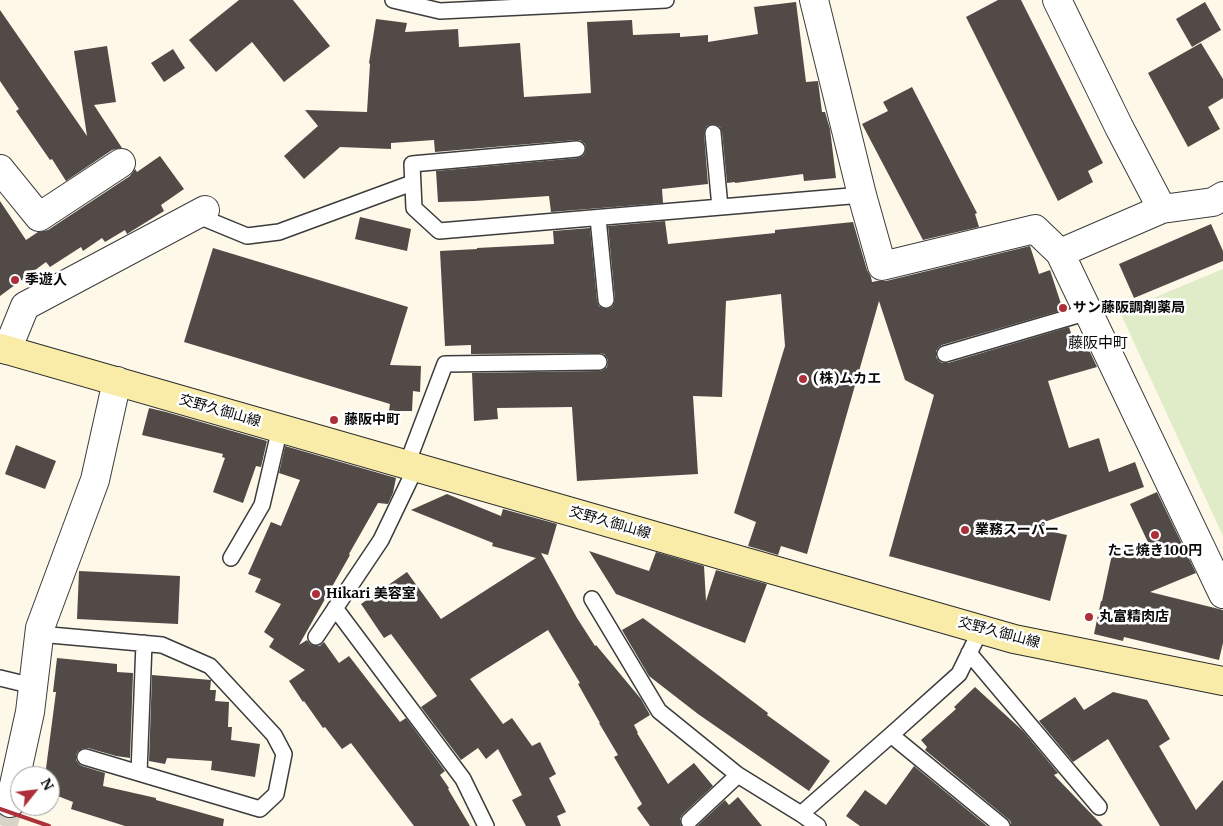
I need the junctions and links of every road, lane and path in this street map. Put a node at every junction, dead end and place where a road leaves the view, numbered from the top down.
1 (393, 0) edge
2 (666, 0) edge
3 (814, 0) edge
4 (1057, 0) edge
5 (431, 4) edge
6 (713, 133) dead end
7 (577, 148) dead end
8 (121, 163) dead end
9 (0, 169) edge
10 (412, 183) junction
11 (862, 195) junction
12 (1223, 196) edge
13 (720, 207) junction
14 (1162, 209) junction
15 (200, 212) joint
16 (598, 218) junction
17 (1060, 253) junction
18 (606, 300) dead end
19 (1088, 312) junction
20 (4, 349) edge
21 (945, 354) dead end
22 (599, 362) dead end
23 (117, 381) junction
24 (280, 428) junction
25 (411, 466) junction
26 (231, 558) dead end
27 (1223, 594) edge
28 (592, 599) dead end
29 (335, 608) junction
30 (39, 634) junction
31 (316, 637) dead end
32 (975, 641) junction
33 (144, 643) junction
34 (0, 678) edge
35 (1223, 681) edge
36 (34, 686) junction
37 (891, 735) junction
38 (85, 757) dead end
39 (18, 766) edge
40 (139, 773) junction
41 (738, 775) junction
42 (1099, 807) dead end
43 (801, 814) junction
44 (689, 821) dead end
45 (486, 826) edge
46 (818, 826) edge
47 (1002, 826) edge

1 - 5 lane
2 - 5 lane
3 - 11 street
4 - 14 street
6 - 13 lane
7 - 10 lane
8 - 9 street
10 - 15 lane
10 - 16 lane
11 - 13 lane
11 - 17 street
12 - 14 street
13 - 16 lane
14 - 17 street
15 - 20 street
16 - 18 lane
17 - 19 street
19 - 21 lane
19 - 27 street
20 - 23 main road, 交野久御山線
22 - 25 lane
23 - 24 main road, 交野久御山線
23 - 30 street
24 - 25 main road, 交野久御山線
24 - 26 lane
25 - 29 lane
25 - 32 main road, 交野久御山線
28 - 41 lane
29 - 31 lane
29 - 45 lane
30 - 33 lane
30 - 36 street
32 - 35 main road, 交野久御山線
32 - 37 lane
32 - 42 lane
33 - 40 lane
33 - 40 lane
34 - 36 lane
36 - 39 street
37 - 43 lane
37 - 47 lane
38 - 40 lane
41 - 43 lane
41 - 44 lane
43 - 46 lane

